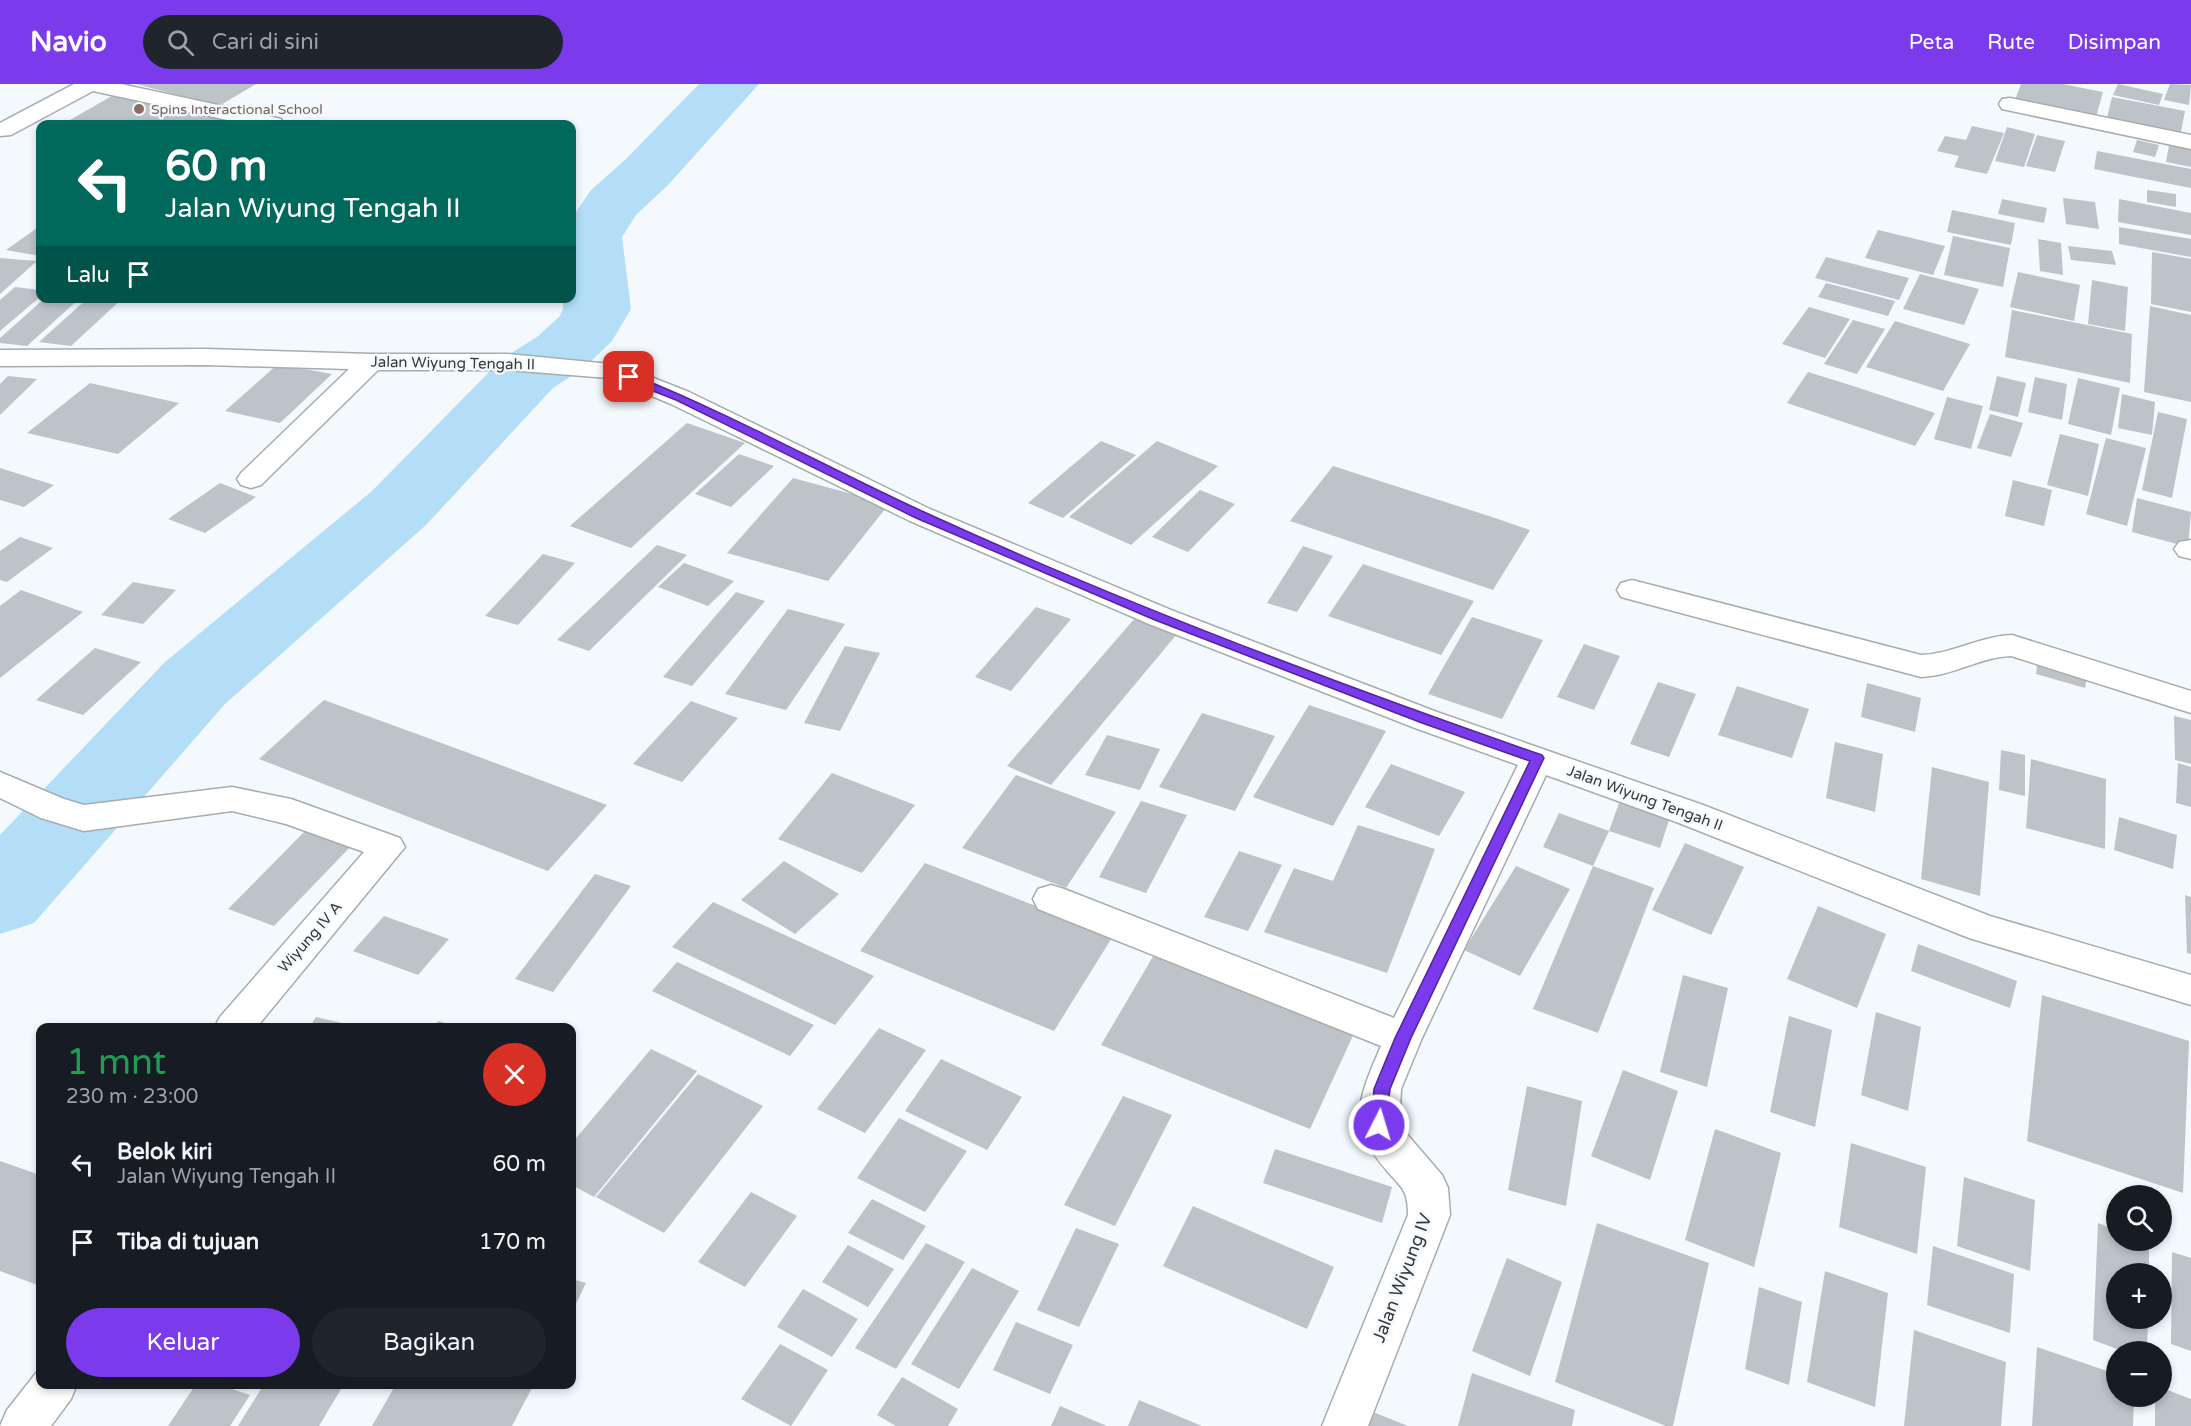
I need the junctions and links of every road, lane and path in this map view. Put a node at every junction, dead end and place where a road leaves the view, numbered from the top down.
1 (91, 84) edge
2 (2010, 104) dead end
3 (255, 120) edge
4 (2, 129) edge
5 (31, 138) dead end
6 (2191, 142) edge
7 (0, 358) edge
8 (371, 362) junction
9 (251, 479) dead end
10 (1632, 590) dead end
11 (2191, 702) edge
12 (1538, 758) junction
13 (0, 784) edge
14 (1051, 899) dead end
15 (2191, 990) edge
16 (237, 1023) edge
17 (1403, 1038) junction
18 (51, 1389) edge
19 (23, 1426) edge
20 (1345, 1426) edge

1 - 3 street
1 - 4 street
2 - 6 street
4 - 5 street
7 - 8 street, Jalan Wiyung Tengah II
8 - 9 street
8 - 12 street, Jalan Wiyung Tengah II
10 - 11 street
12 - 15 street, Jalan Wiyung Tengah II
12 - 17 street, Jalan Wiyung IV
13 - 16 street, Wiyung IV A
14 - 17 street
17 - 20 street, Jalan Wiyung IV
18 - 19 street

